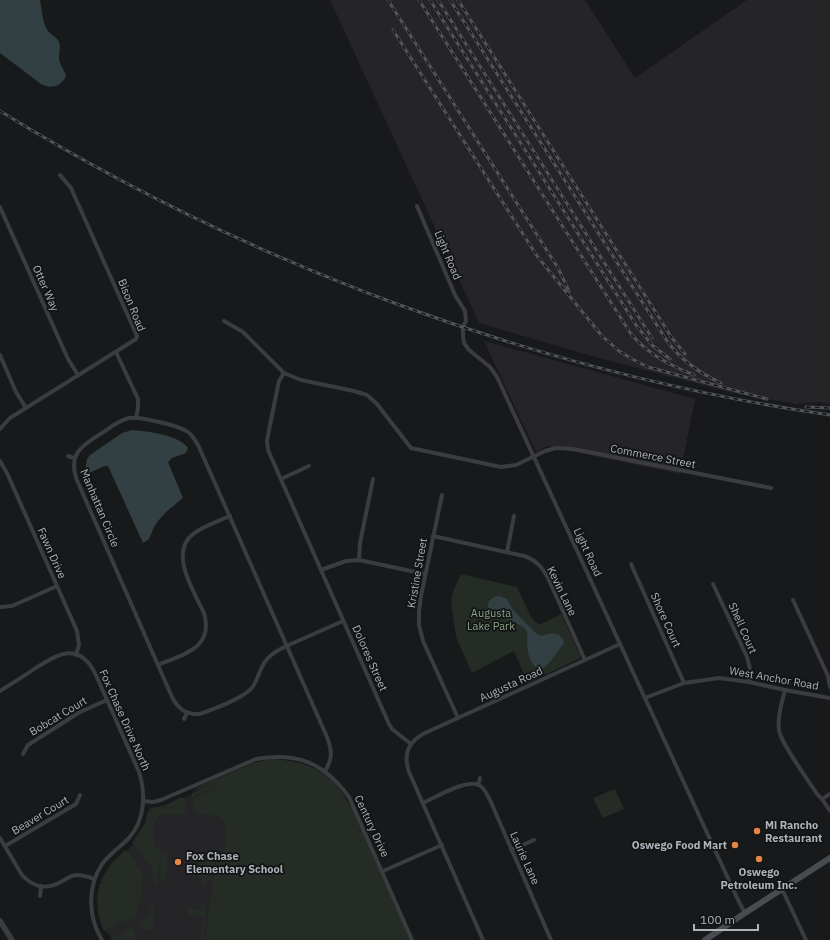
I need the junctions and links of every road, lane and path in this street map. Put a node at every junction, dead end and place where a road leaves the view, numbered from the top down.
1 (60, 175) dead end
2 (417, 206) dead end
3 (0, 207) edge
4 (5, 217) junction
5 (0, 219) edge
6 (224, 321) dead end
7 (116, 352) junction
8 (0, 356) edge
9 (284, 373) junction
10 (78, 375) junction
11 (26, 408) junction
12 (136, 418) junction
13 (0, 429) edge
14 (68, 456) dead end
15 (534, 457) junction
16 (74, 458) junction
17 (0, 461) edge
18 (309, 466) dead end
19 (281, 479) junction
20 (373, 479) dead end
21 (771, 488) dead end
22 (442, 495) dead end
23 (230, 516) junction
24 (514, 516) dead end
25 (433, 536) junction
26 (507, 552) junction
27 (359, 560) junction
28 (631, 564) dead end
29 (321, 570) junction
30 (425, 574) junction
31 (713, 584) dead end
32 (57, 586) junction
33 (793, 600) dead end
34 (0, 607) edge
35 (344, 621) junction
36 (620, 644) junction
37 (287, 646) junction
38 (76, 655) junction
39 (585, 660) junction
40 (158, 665) junction
41 (749, 682) junction
42 (684, 683) junction
43 (830, 688) edge
44 (784, 690) junction
45 (0, 691) edge
46 (830, 697) edge
47 (645, 698) junction
48 (107, 700) junction
49 (187, 713) junction
50 (458, 718) junction
51 (184, 719) dead end
52 (411, 744) junction
53 (23, 754) dead end
54 (325, 771) junction
55 (480, 778) dead end
56 (478, 785) junction
57 (830, 794) edge
58 (80, 795) dead end
59 (822, 799) junction
60 (143, 801) junction
61 (423, 803) junction
62 (830, 811) edge
63 (0, 838) edge
64 (534, 840) dead end
65 (442, 845) junction
66 (5, 846) junction
67 (511, 850) junction
68 (830, 858) edge
69 (383, 871) junction
70 (94, 879) junction
71 (41, 886) junction
72 (782, 889) junction
73 (40, 896) dead end
74 (745, 913) junction
75 (0, 921) edge
76 (100, 939) edge
77 (12, 940) edge
78 (412, 940) edge
79 (484, 940) edge
80 (551, 940) edge
81 (705, 940) edge
82 (806, 940) edge

1 - 7 street, Bison Road
2 - 15 street, Light Road
3 - 4 street, Otter Way
4 - 5 street
4 - 10 street, Otter Way
6 - 9 street
7 - 10 street, Bison Road
7 - 12 street
8 - 11 street
9 - 15 street, Commerce Street
9 - 19 street, Dolores Street
10 - 11 street, Bison Road
11 - 13 street, Bison Road
12 - 16 street, Manhattan Circle
12 - 23 street, Manhattan Circle
14 - 16 street
15 - 21 street, Commerce Street
15 - 36 street, Light Road
16 - 40 street, Manhattan Circle
17 - 32 street, Fawn Drive
18 - 19 street
19 - 29 street, Dolores Street
20 - 27 street
22 - 25 street, Kristine Street
23 - 37 street, Manhattan Circle
23 - 40 street
24 - 26 street
25 - 26 street, Kevin Lane
25 - 30 street, Kristine Street
26 - 39 street, Kevin Lane
27 - 29 street
27 - 30 street
28 - 42 street, Shore Court
29 - 35 street, Dolores Street
30 - 50 street, Kristine Street
31 - 41 street, Shell Court
32 - 34 street
32 - 38 street, Fawn Drive
33 - 43 street
35 - 37 street
35 - 52 street, Dolores Street
36 - 39 street, Augusta Road
36 - 47 street, Light Road
37 - 49 street
37 - 54 street, Manhattan Circle
38 - 45 street
38 - 48 street, Fox Chase Drive North
39 - 50 street, Augusta Road
40 - 49 street, Manhattan Circle
41 - 42 street, West Anchor Road
41 - 44 street, West Anchor Road
42 - 47 street, West Anchor Road
43 - 46 street
44 - 46 street, West Anchor Road
44 - 59 street
47 - 74 street, Light Road
48 - 53 street, Bobcat Court
48 - 60 street, Fox Chase Drive North
49 - 51 street
50 - 52 street, Augusta Road
52 - 61 street
54 - 60 street, Century Drive
54 - 69 street, Century Drive
55 - 56 street
56 - 61 street
56 - 67 street, Laurie Lane
57 - 59 street
58 - 66 street, Beaver Court
59 - 62 street
60 - 70 street, Fox Chase Drive North
61 - 65 street
63 - 66 street
64 - 67 street
65 - 69 street
65 - 79 street
66 - 71 street
67 - 80 street, Laurie Lane
68 - 72 main road
69 - 78 street, Century Drive
70 - 71 street
70 - 76 street, Fox Chase Drive North
71 - 73 street
72 - 74 main road
72 - 82 street
74 - 81 main road
75 - 77 street

